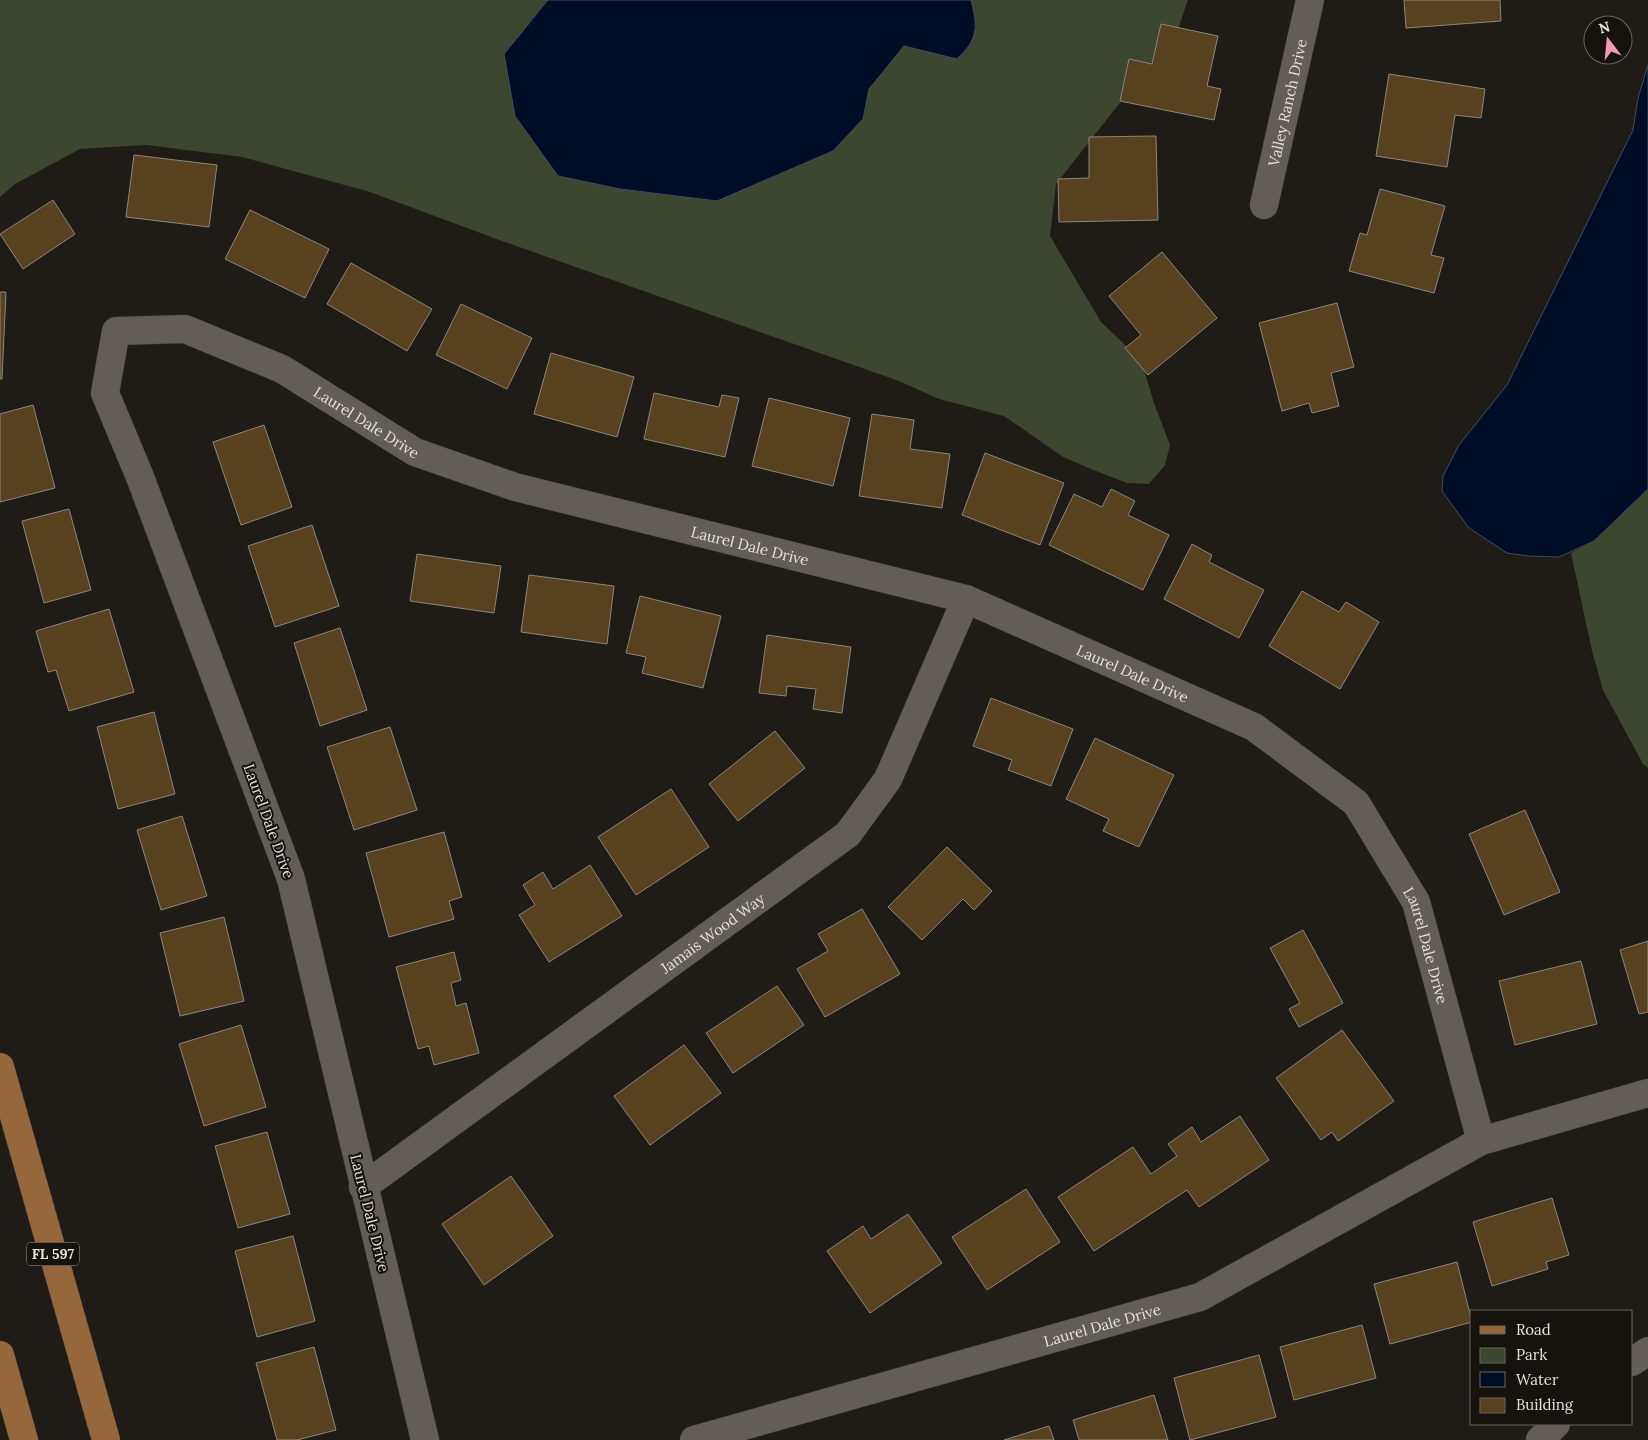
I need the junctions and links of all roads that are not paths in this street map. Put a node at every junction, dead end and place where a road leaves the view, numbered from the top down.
1 (1310, 0) edge
2 (1264, 205) dead end
3 (966, 599) junction
4 (0, 1067) edge
5 (1648, 1093) edge
6 (1481, 1141) junction
7 (363, 1187) junction
8 (1648, 1351) edge
9 (0, 1355) edge
10 (1633, 1361) edge
11 (1555, 1425) edge
12 (24, 1440) edge
13 (106, 1440) edge
14 (425, 1440) edge
15 (694, 1440) edge
16 (1540, 1440) edge

1 - 2 street, Valley Ranch Drive
3 - 6 street, Laurel Dale Drive
3 - 7 street, Jamais Wood Way
3 - 7 street, Laurel Dale Drive
4 - 13 main road, FL 597
5 - 6 street, Laurel Dale Drive
6 - 15 street, Laurel Dale Drive
7 - 14 street, Laurel Dale Drive
8 - 10 street
9 - 12 main road
11 - 16 street

